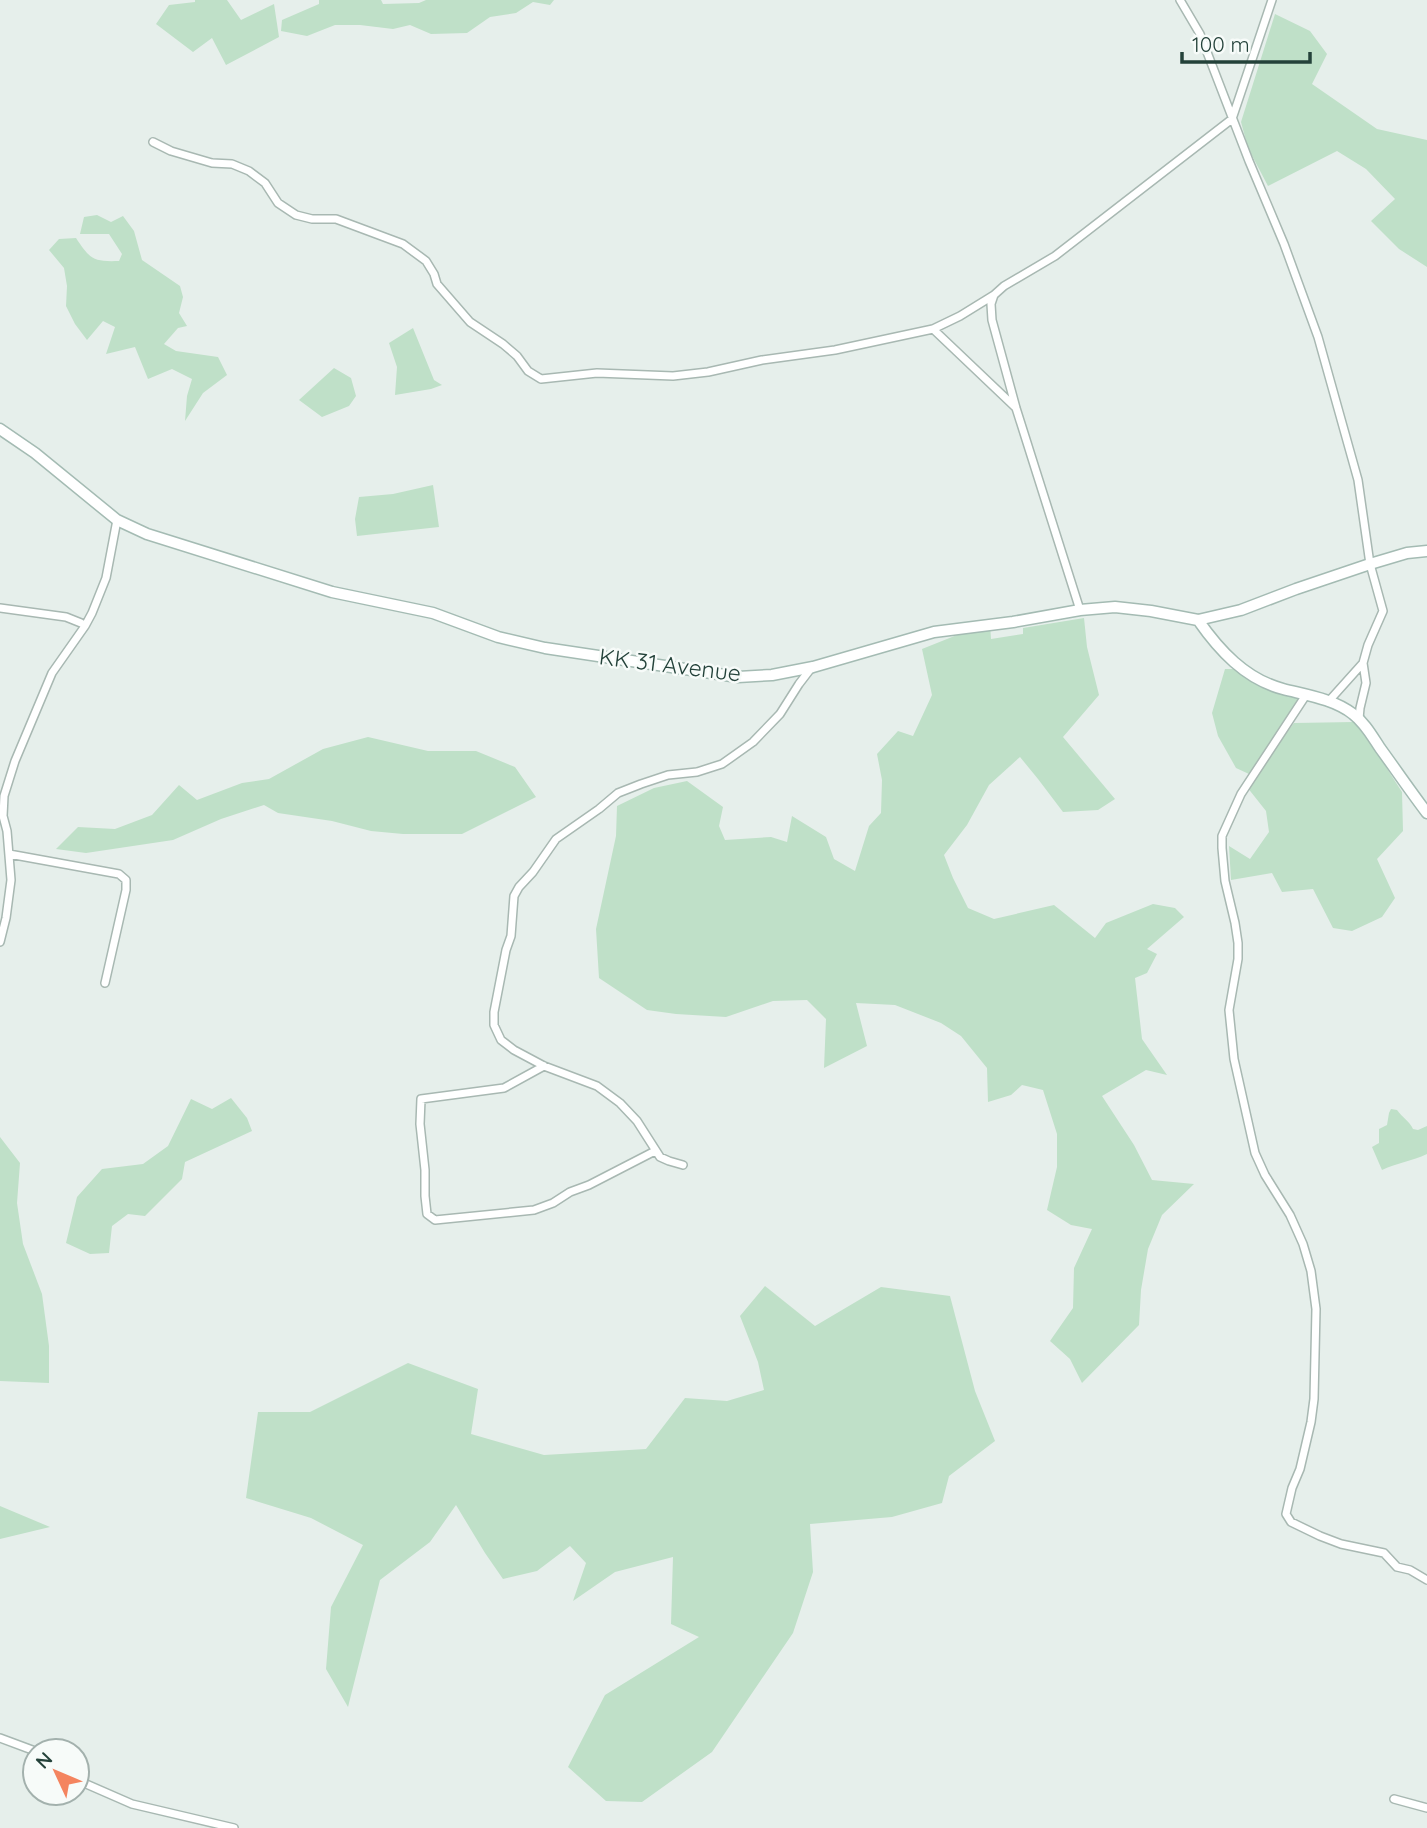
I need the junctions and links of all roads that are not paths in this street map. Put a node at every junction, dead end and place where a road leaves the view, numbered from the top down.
1 (1180, 0) edge
2 (1272, 0) edge
3 (1232, 119) junction
4 (153, 142) dead end
5 (994, 295) junction
6 (933, 328) junction
7 (1016, 408) junction
8 (0, 429) edge
9 (117, 520) junction
10 (1427, 551) edge
11 (1370, 564) junction
12 (0, 608) edge
13 (1080, 610) junction
14 (1198, 620) junction
15 (81, 623) dead end
16 (1363, 663) junction
17 (813, 667) junction
18 (1306, 695) junction
19 (1328, 702) junction
20 (1359, 720) junction
21 (1427, 813) edge
22 (9, 853) junction
23 (0, 942) edge
24 (105, 984) dead end
25 (544, 1066) junction
26 (655, 1151) junction
27 (683, 1165) dead end
28 (1427, 1580) edge
29 (0, 1738) edge
30 (21, 1746) edge
31 (91, 1786) edge
32 (1394, 1799) dead end
33 (1427, 1808) edge
34 (234, 1828) edge

1 - 3 street
2 - 3 street
3 - 5 street
3 - 11 street
4 - 6 street
5 - 6 street
5 - 7 street
6 - 7 street
7 - 13 street
8 - 9 main road, KK 31 Avenue
9 - 17 main road, KK 31 Avenue
9 - 22 street
10 - 11 main road
11 - 14 main road
11 - 16 street
12 - 15 street
13 - 14 main road, KK 31 Avenue
13 - 17 main road, KK 31 Avenue
14 - 18 main road
16 - 19 street
16 - 20 street
17 - 25 street
18 - 19 main road
18 - 28 street
19 - 20 main road
20 - 21 main road
22 - 23 street
22 - 24 street
25 - 26 street
25 - 26 street
26 - 27 street
29 - 30 street
31 - 34 street
32 - 33 street

